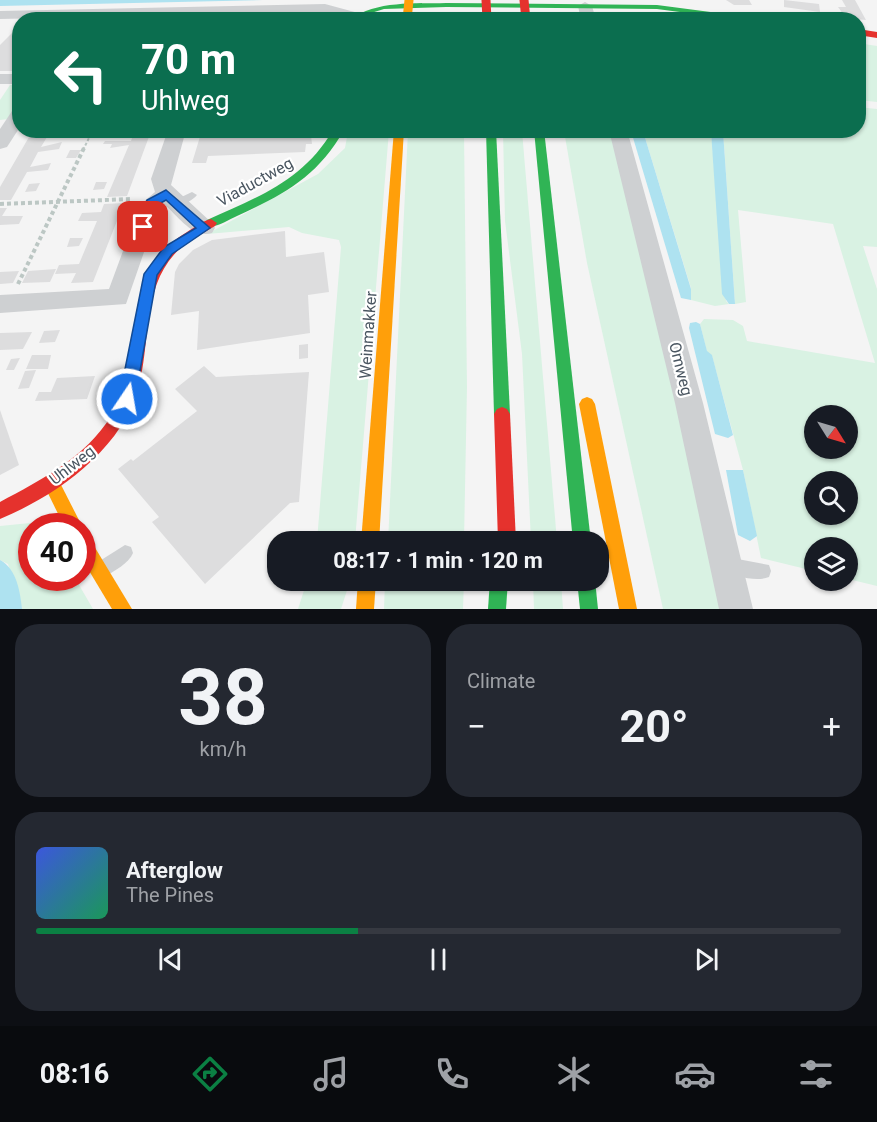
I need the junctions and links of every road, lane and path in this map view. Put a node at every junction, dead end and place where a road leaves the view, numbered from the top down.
1 (265, 12) edge
2 (339, 12) edge
3 (367, 12) edge
4 (559, 12) edge
5 (612, 12) edge
6 (710, 12) edge
7 (12, 124) edge
8 (89, 138) edge
9 (174, 138) edge
10 (335, 138) edge
11 (398, 138) edge
12 (491, 138) edge
13 (540, 138) edge
14 (620, 138) edge
15 (0, 143) edge
16 (179, 197) junction
17 (138, 199) dead end
18 (57, 202) junction
19 (0, 204) edge
20 (549, 214) junction
21 (204, 228) junction
22 (18, 283) dead end
23 (0, 304) edge
24 (152, 344) dead end
25 (137, 346) junction
26 (577, 353) dead end
27 (584, 388) dead end
28 (51, 483) junction
29 (507, 486) junction
30 (0, 511) edge
31 (66, 513) edge
32 (371, 531) edge
33 (503, 531) edge
34 (507, 531) edge
35 (581, 531) edge
36 (125, 553) dead end
37 (96, 565) edge
38 (726, 565) junction
39 (763, 570) dead end
40 (100, 571) junction
41 (367, 591) edge
42 (498, 591) edge
43 (508, 591) edge
44 (587, 591) edge
45 (123, 609) edge
46 (365, 609) edge
47 (497, 609) edge
48 (508, 609) edge
49 (589, 609) edge
50 (628, 609) edge
51 (736, 609) edge

1 - 2 street
3 - 4 main road
5 - 6 main road
7 - 15 street
8 - 18 path
9 - 16 street
10 - 21 main road, Viaductweg
11 - 32 main road, Weinmakker
12 - 29 main road
13 - 20 main road
14 - 38 street, Omweg
16 - 21 street
16 - 23 street
17 - 18 path
18 - 19 path
18 - 22 path
20 - 26 main road
20 - 35 main road
21 - 25 main road, Uhlweg
24 - 25 lane
25 - 28 main road, Uhlweg
27 - 50 main road
28 - 30 main road, Uhlweg
28 - 31 main road
29 - 33 main road
29 - 34 main road
36 - 40 lane
37 - 40 main road
38 - 39 lane
38 - 51 street, Omweg
40 - 45 main road
41 - 46 main road
42 - 47 main road
43 - 48 main road
44 - 49 main road

